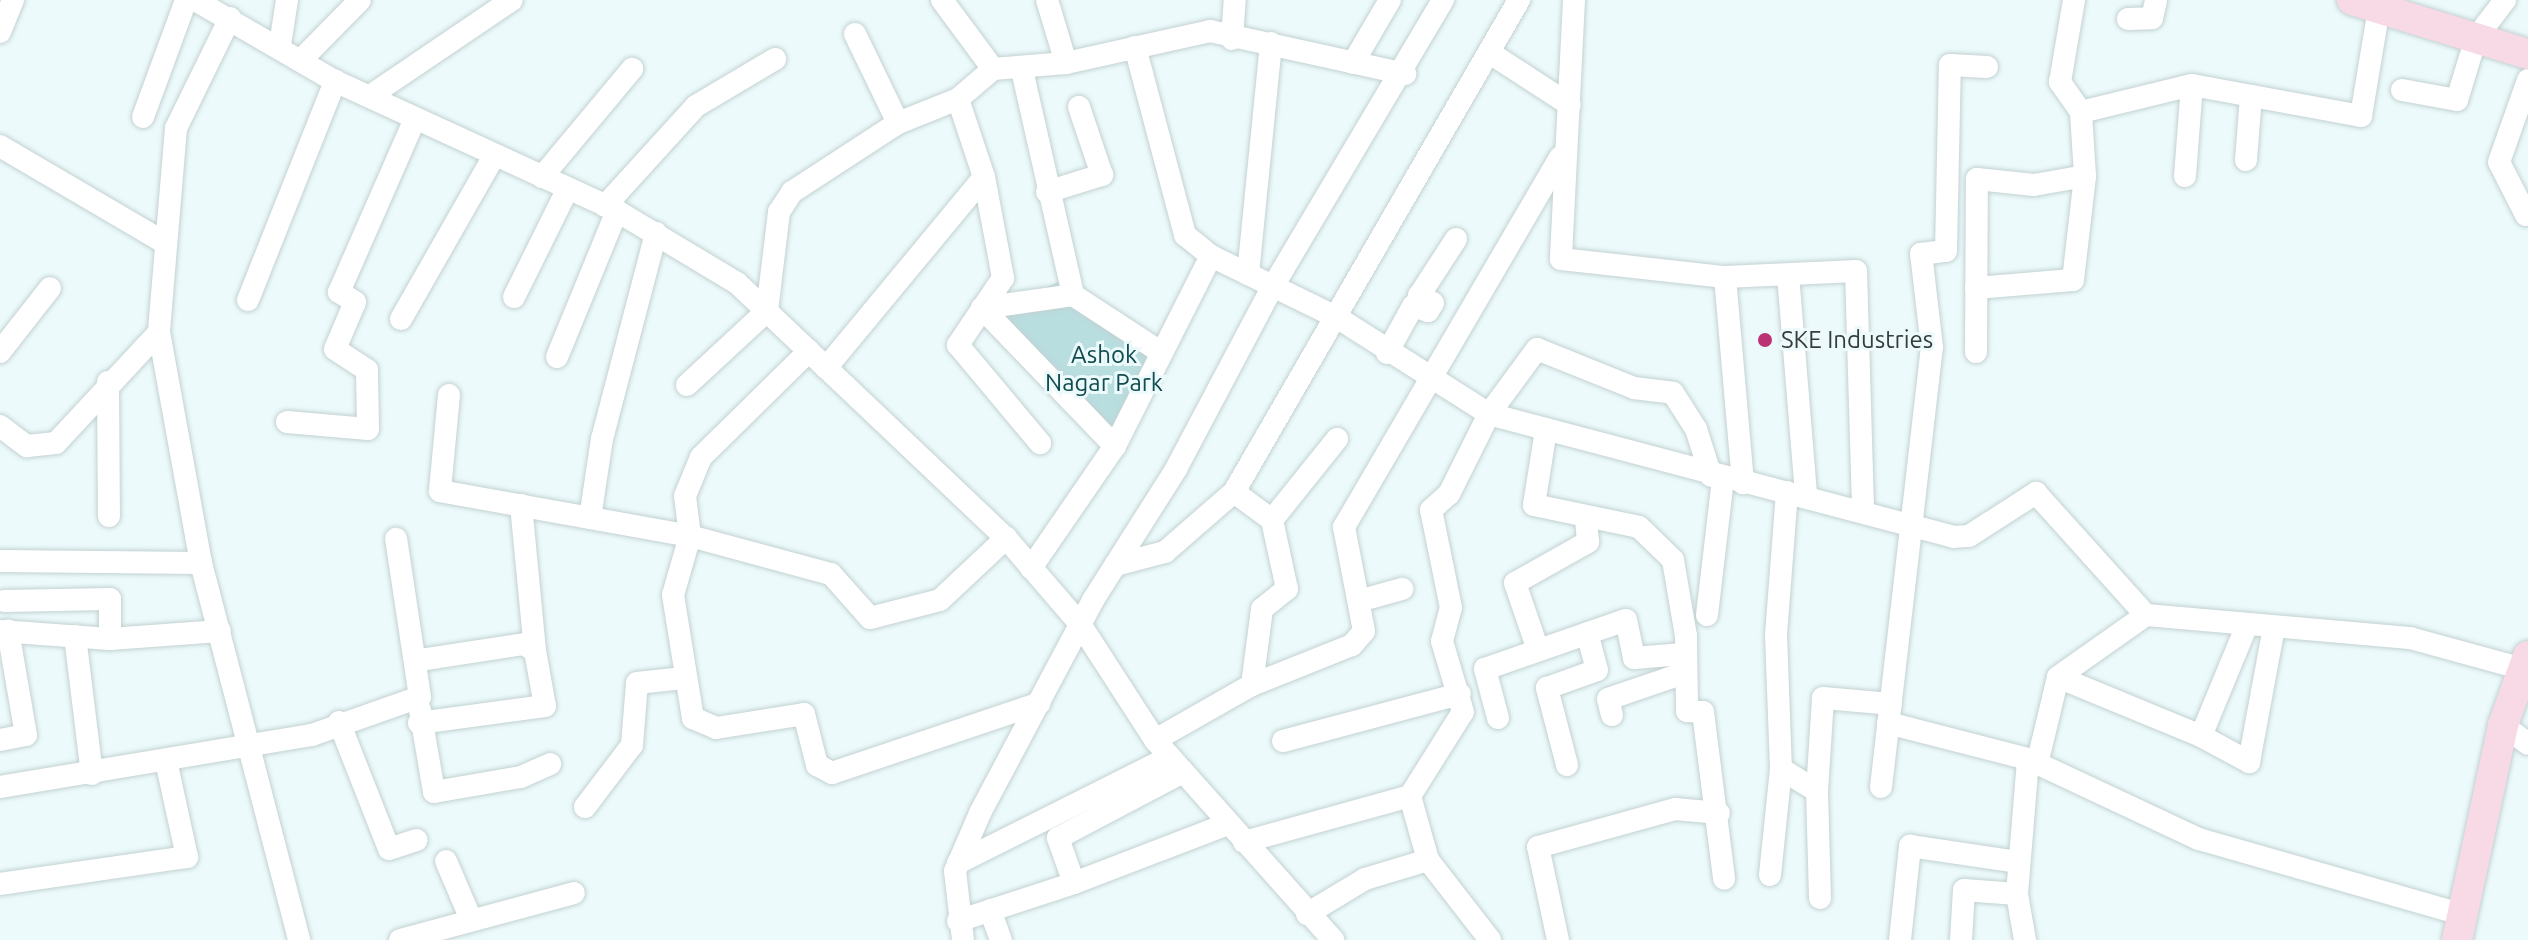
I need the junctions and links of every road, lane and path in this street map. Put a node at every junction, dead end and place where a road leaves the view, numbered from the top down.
1 (13, 0) edge
2 (186, 0) edge
3 (195, 0) edge
4 (287, 0) edge
5 (360, 0) edge
6 (512, 0) edge
7 (942, 0) edge
8 (1047, 0) edge
9 (1235, 0) edge
10 (1390, 0) edge
11 (1443, 0) edge
12 (1519, 0) edge
13 (1574, 0) edge
14 (2074, 0) edge
15 (2156, 0) edge
16 (2505, 0) edge
17 (2373, 3) edge
18 (230, 18) junction
19 (2128, 19) dead end
20 (0, 32) edge
21 (855, 34) dead end
22 (2476, 38) junction
23 (1232, 39) junction
24 (1271, 43) junction
25 (280, 45) junction
26 (1135, 47) junction
27 (1490, 53) junction
28 (2528, 54) edge
29 (303, 58) junction
30 (775, 59) dead end
31 (1066, 63) junction
32 (1353, 63) junction
33 (1987, 67) dead end
34 (632, 69) dead end
35 (993, 69) junction
36 (1022, 70) junction
37 (1405, 74) junction
38 (2528, 80) edge
39 (335, 81) junction
40 (2192, 85) junction
41 (2402, 90) dead end
42 (370, 96) junction
43 (2251, 96) junction
44 (958, 99) junction
45 (1570, 105) junction
46 (1079, 107) dead end
47 (2081, 112) junction
48 (143, 117) dead end
49 (414, 121) junction
50 (898, 123) junction
51 (0, 146) edge
52 (1565, 149) junction
53 (494, 156) junction
54 (2246, 160) dead end
55 (2085, 176) junction
56 (2185, 176) dead end
57 (542, 177) junction
58 (984, 177) junction
59 (567, 190) junction
60 (1047, 192) junction
61 (611, 209) junction
62 (2526, 215) edge
63 (656, 233) junction
64 (1456, 239) dead end
65 (162, 241) junction
66 (1211, 256) junction
67 (1248, 274) junction
68 (1788, 275) junction
69 (1725, 277) junction
70 (50, 288) dead end
71 (1272, 288) junction
72 (1976, 288) junction
73 (1073, 295) junction
74 (514, 297) dead end
75 (248, 300) dead end
76 (982, 308) junction
77 (767, 311) junction
78 (1338, 318) junction
79 (401, 319) dead end
80 (159, 332) junction
81 (809, 351) junction
82 (0, 352) edge
83 (1976, 352) dead end
84 (1162, 353) junction
85 (1387, 353) junction
86 (557, 357) dead end
87 (826, 368) junction
88 (108, 382) junction
89 (1434, 382) junction
90 (687, 385) dead end
91 (449, 395) dead end
92 (1489, 414) junction
93 (287, 422) dead end
94 (0, 426) edge
95 (1546, 430) junction
96 (1337, 439) dead end
97 (1040, 443) dead end
98 (1115, 446) junction
99 (1725, 479) junction
100 (1234, 492) junction
101 (1796, 494) junction
102 (521, 505) junction
103 (1863, 508) junction
104 (109, 516) dead end
105 (1586, 517) junction
106 (590, 518) junction
107 (1272, 520) junction
108 (1911, 523) junction
109 (690, 536) junction
110 (1006, 538) junction
111 (396, 539) dead end
112 (0, 561) edge
113 (201, 563) junction
114 (1115, 565) junction
115 (1031, 568) junction
116 (1402, 589) dead end
117 (4, 601) dead end
118 (1359, 601) junction
119 (1707, 615) dead end
120 (2146, 615) junction
121 (1080, 624) junction
122 (2247, 625) junction
123 (2274, 627) junction
124 (4, 631) edge
125 (220, 631) junction
126 (1587, 633) junction
127 (75, 636) junction
128 (110, 639) junction
129 (1538, 650) junction
130 (535, 651) junction
131 (419, 660) junction
132 (2524, 662) edge
133 (1684, 663) junction
134 (2058, 677) junction
135 (684, 678) junction
136 (1252, 685) junction
137 (1460, 694) junction
138 (420, 697) junction
139 (1040, 703) junction
140 (1890, 714) junction
141 (1612, 715) dead end
142 (1498, 718) dead end
143 (339, 722) junction
144 (419, 723) junction
145 (2503, 725) junction
146 (2201, 736) junction
147 (0, 740) edge
148 (1155, 740) junction
149 (1283, 741) dead end
150 (2528, 744) edge
151 (244, 745) junction
152 (2032, 761) junction
153 (550, 764) dead end
154 (167, 765) junction
155 (1176, 765) junction
156 (1567, 765) dead end
157 (1781, 769) junction
158 (92, 774) junction
159 (0, 787) edge
160 (1881, 787) dead end
161 (1817, 791) junction
162 (1410, 796) junction
163 (585, 807) dead end
164 (1719, 813) junction
165 (1228, 824) junction
166 (417, 840) dead end
167 (1244, 842) junction
168 (1428, 860) junction
169 (446, 861) dead end
170 (2019, 862) junction
171 (958, 863) junction
172 (1770, 875) dead end
173 (1724, 879) dead end
174 (1074, 883) junction
175 (0, 884) edge
176 (574, 893) dead end
177 (2017, 894) junction
178 (1820, 898) dead end
179 (990, 910) junction
180 (1307, 914) junction
181 (470, 917) junction
182 (2459, 927) edge
183 (961, 930) edge
184 (2029, 939) edge
185 (299, 940) edge
186 (400, 940) edge
187 (1001, 940) edge
188 (1333, 940) edge
189 (1490, 940) edge
190 (1558, 940) edge
191 (1900, 940) edge
192 (1961, 940) edge

1 - 20 street
2 - 48 street
3 - 18 street
4 - 25 street
5 - 29 street
6 - 42 street
7 - 35 street
8 - 31 street
9 - 23 street
10 - 32 street
11 - 37 street
12 - 27 street
13 - 45 street
14 - 47 street
15 - 19 street
16 - 22 street
17 - 22 street
17 - 43 street
18 - 25 street
18 - 65 street
21 - 50 street
22 - 28 street
22 - 41 street
23 - 24 street
23 - 26 street
24 - 32 street
24 - 67 street
25 - 29 street
26 - 31 street
26 - 66 street
27 - 45 street
27 - 78 street
29 - 39 street
30 - 61 street
31 - 36 street
32 - 37 street
33 - 108 street
34 - 57 street
35 - 36 street
35 - 44 street
36 - 60 street
37 - 71 street
38 - 62 street
39 - 42 street
39 - 75 street
40 - 43 street
40 - 47 street
40 - 56 street
42 - 49 street
43 - 54 street
44 - 50 street
44 - 58 street
45 - 52 street
46 - 60 street
47 - 55 street
49 - 53 street
49 - 93 street
50 - 77 street
51 - 65 street
52 - 69 street
52 - 89 street
53 - 57 street
53 - 79 street
55 - 72 street
55 - 72 street
57 - 59 street
58 - 76 street
58 - 87 street
59 - 61 street
59 - 74 street
60 - 73 street
61 - 63 street
61 - 86 street
63 - 77 street
63 - 106 street
64 - 85 street
65 - 80 street
66 - 67 street
66 - 84 street
67 - 71 street
68 - 69 street
68 - 101 street
68 - 103 street
69 - 99 street
70 - 82 street
71 - 78 street
71 - 114 street
72 - 83 street
73 - 76 street
73 - 84 street
76 - 97 street
76 - 98 street
77 - 81 street
77 - 90 street
78 - 85 street
78 - 100 street
80 - 88 street
80 - 113 street
81 - 87 street
81 - 109 street
84 - 98 street
85 - 89 street
87 - 110 street
88 - 94 street
88 - 104 street
89 - 92 street
89 - 118 street
91 - 102 street
92 - 95 street
92 - 99 street
92 - 137 street
95 - 99 street
95 - 105 street
96 - 107 street
98 - 115 street
99 - 101 street
99 - 119 street
100 - 107 street
100 - 114 street
101 - 103 street
101 - 157 street
102 - 106 street
102 - 130 street
103 - 108 street
105 - 129 street
105 - 133 street
106 - 109 street
107 - 136 street
108 - 120 street
108 - 140 street
109 - 110 street
109 - 135 street
110 - 115 street
111 - 131 street
112 - 113 street
113 - 125 street
114 - 121 street
115 - 121 street
116 - 118 street
117 - 128 street
118 - 136 street
120 - 122 street
120 - 134 street
121 - 139 street
121 - 148 street
122 - 123 street
122 - 146 street
123 - 132 street
123 - 146 street
124 - 127 street
124 - 147 street
125 - 128 street
125 - 151 street
126 - 129 street
126 - 133 street
126 - 156 street
127 - 128 street
127 - 158 street
129 - 142 street
130 - 131 street
130 - 144 street
131 - 138 street
132 - 145 street
133 - 141 street
133 - 164 street
134 - 146 street
134 - 152 street
135 - 139 street
135 - 163 street
136 - 148 street
137 - 149 street
137 - 162 street
138 - 143 street
138 - 144 street
139 - 171 street
140 - 152 street
140 - 160 street
140 - 161 street
143 - 151 street
143 - 166 street
144 - 153 street
145 - 150 street
145 - 182 street
148 - 155 street
151 - 154 street
151 - 185 street
152 - 170 street
152 - 182 street
154 - 158 street
154 - 175 street
155 - 165 street
155 - 171 street
155 - 174 street
157 - 161 street
157 - 172 street
158 - 159 street
161 - 178 street
162 - 167 street
162 - 168 street
164 - 173 street
164 - 190 street
165 - 167 street
165 - 174 street
167 - 180 street
168 - 180 street
168 - 189 street
169 - 181 street
170 - 177 street
170 - 191 street
171 - 183 street
174 - 179 street
176 - 181 street
177 - 184 street
177 - 192 street
179 - 183 street
179 - 187 street
180 - 188 street
181 - 186 street

